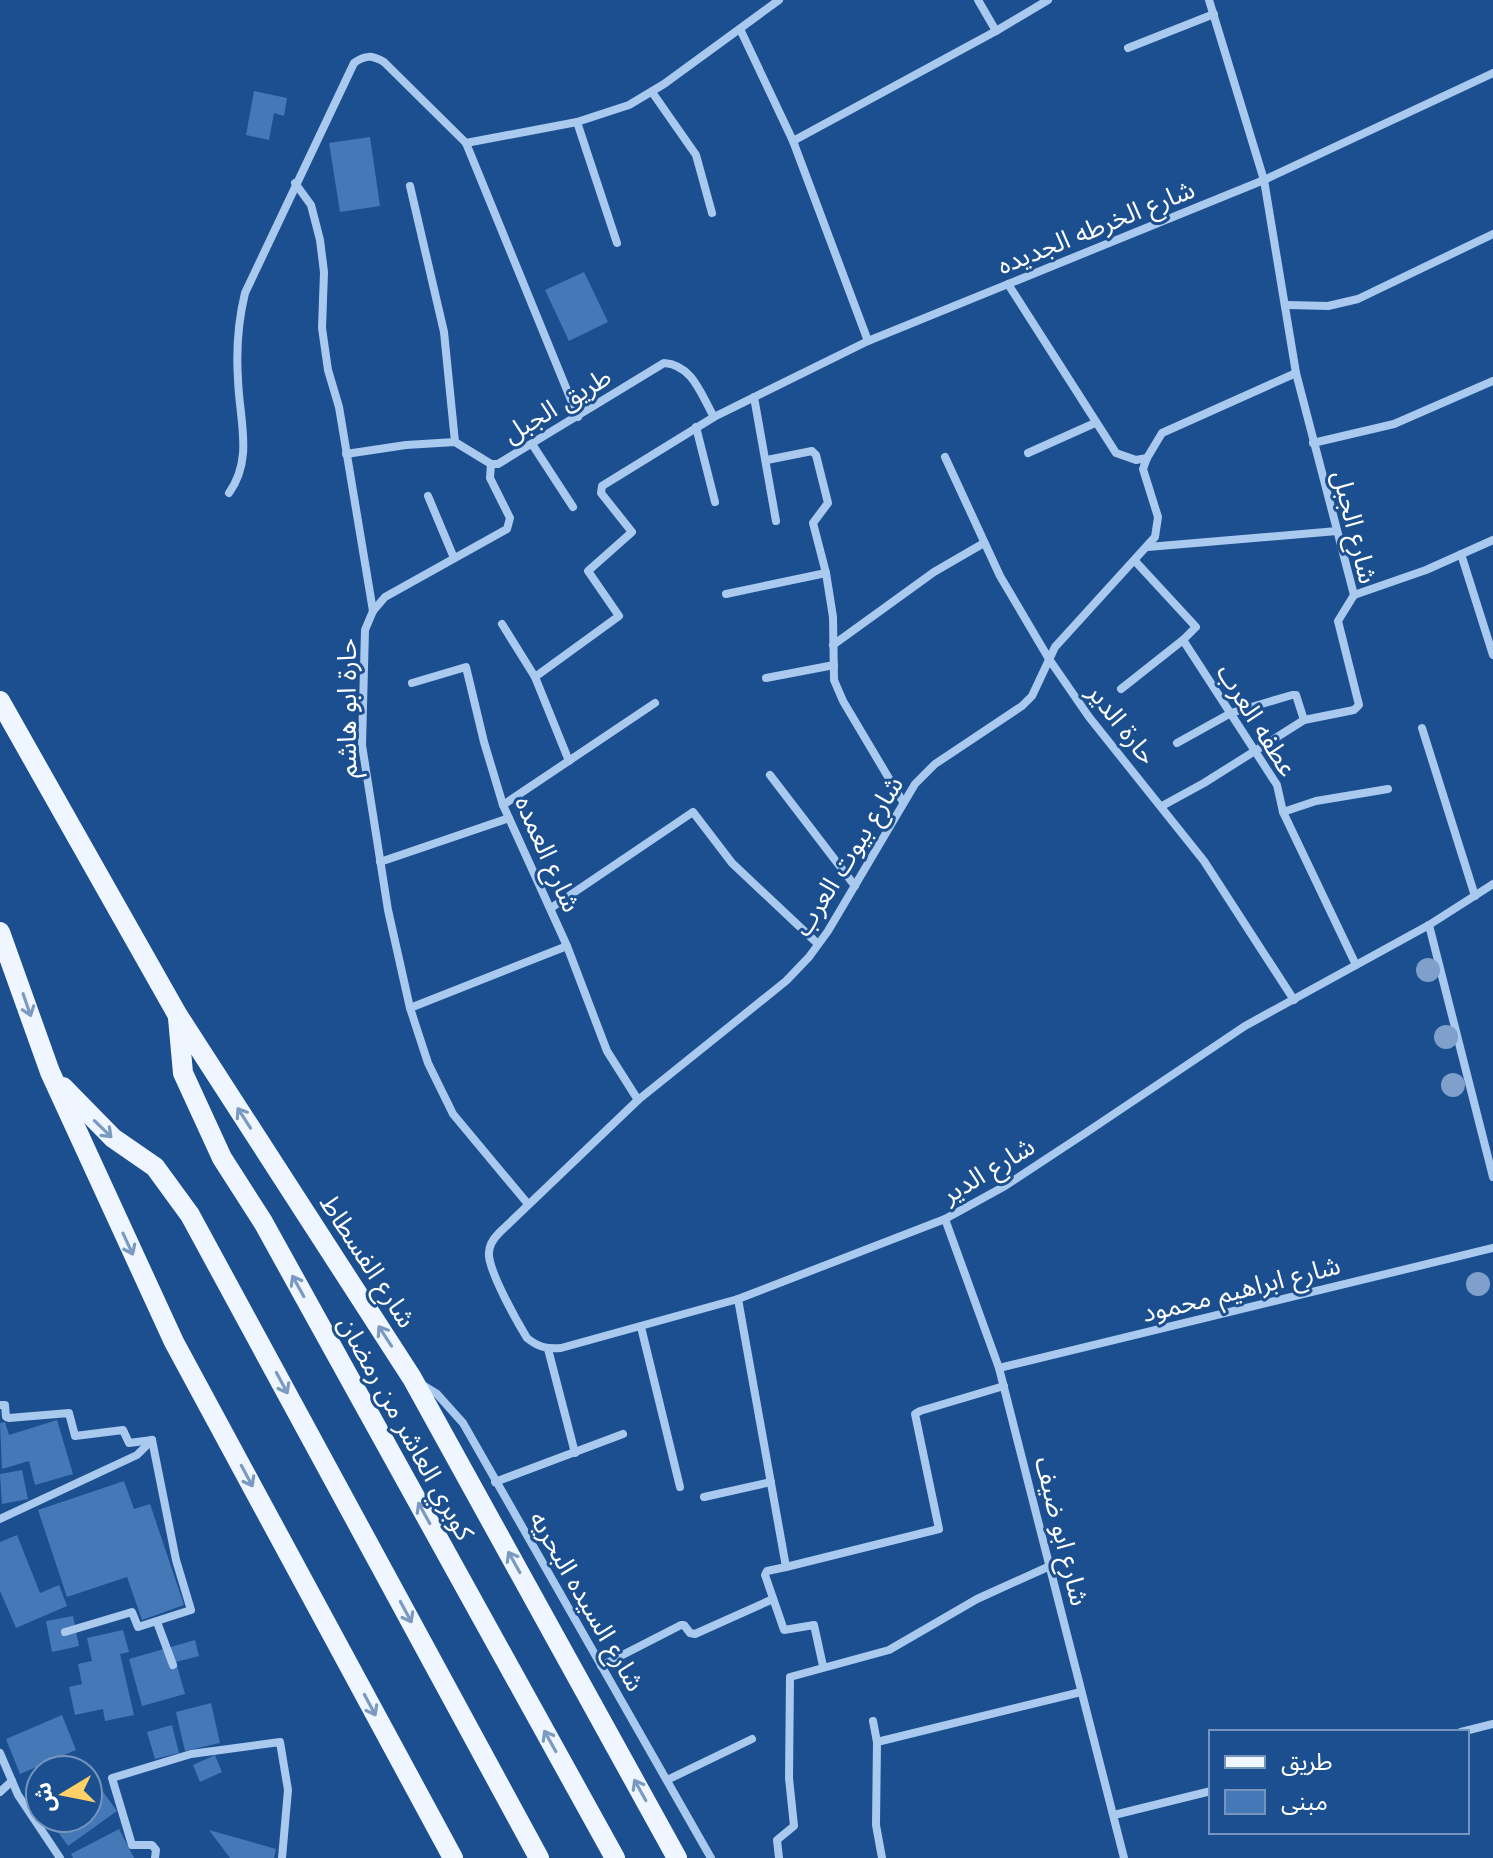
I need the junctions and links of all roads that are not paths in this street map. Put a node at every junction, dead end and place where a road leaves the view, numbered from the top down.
1 (779, 0) edge
2 (978, 0) edge
3 (1048, 0) edge
4 (1209, 0) edge
5 (1214, 14) junction
6 (740, 29) junction
7 (996, 31) junction
8 (1128, 48) dead end
9 (1493, 73) edge
10 (652, 92) junction
11 (577, 122) junction
12 (793, 141) junction
13 (466, 143) junction
14 (1264, 180) junction
15 (295, 183) junction
16 (410, 186) dead end
17 (712, 213) dead end
18 (1493, 234) edge
19 (617, 243) dead end
20 (1008, 284) junction
21 (1287, 305) junction
22 (868, 341) junction
23 (1296, 373) junction
24 (1493, 381) edge
25 (754, 397) junction
26 (578, 417) junction
27 (714, 417) junction
28 (1095, 423) junction
29 (696, 427) junction
30 (455, 442) junction
31 (1313, 443) junction
32 (532, 444) junction
33 (1028, 453) dead end
34 (346, 454) junction
35 (945, 457) dead end
36 (1147, 458) junction
37 (767, 460) junction
38 (491, 464) junction
39 (229, 493) dead end
40 (428, 496) dead end
41 (715, 502) dead end
42 (573, 507) dead end
43 (776, 521) dead end
44 (1337, 531) junction
45 (1493, 540) edge
46 (984, 543) junction
47 (1148, 547) junction
48 (1461, 554) junction
49 (454, 558) junction
50 (1135, 561) junction
51 (826, 573) junction
52 (726, 594) dead end
53 (1354, 595) junction
54 (373, 611) junction
55 (502, 624) dead end
56 (1183, 640) junction
57 (833, 645) junction
58 (1493, 655) edge
59 (1049, 659) junction
60 (834, 665) junction
61 (535, 677) junction
62 (766, 678) dead end
63 (412, 683) dead end
64 (1121, 689) dead end
65 (0, 701) edge
66 (655, 703) dead end
67 (1231, 713) junction
68 (1304, 720) junction
69 (1422, 728) dead end
70 (1177, 743) dead end
71 (1255, 751) junction
72 (569, 761) junction
73 (770, 775) dead end
74 (1388, 789) dead end
75 (903, 802) junction
76 (503, 805) junction
77 (1162, 806) junction
78 (1283, 812) junction
79 (509, 818) junction
80 (380, 862) junction
81 (1493, 884) edge
82 (855, 886) junction
83 (1475, 896) junction
84 (551, 908) junction
85 (1429, 925) junction
86 (0, 932) edge
87 (818, 944) junction
88 (567, 946) junction
89 (1356, 965) junction
90 (1294, 1000) junction
91 (410, 1008) junction
92 (177, 1014) junction
93 (50, 1072) junction
94 (638, 1100) junction
95 (1493, 1177) edge
96 (528, 1204) junction
97 (945, 1219) junction
98 (1493, 1248) edge
99 (738, 1299) junction
100 (641, 1327) junction
101 (548, 1349) junction
102 (999, 1368) junction
103 (412, 1378) junction
104 (1004, 1386) junction
105 (0, 1405) edge
106 (623, 1434) dead end
107 (152, 1440) junction
108 (575, 1453) junction
109 (495, 1482) junction
110 (771, 1482) junction
111 (680, 1487) dead end
112 (704, 1497) dead end
113 (0, 1519) edge
114 (1050, 1566) junction
115 (786, 1567) junction
116 (773, 1599) junction
117 (157, 1622) junction
118 (65, 1632) dead end
119 (173, 1665) dead end
120 (601, 1666) junction
121 (823, 1666) junction
122 (1081, 1692) junction
123 (873, 1721) dead end
124 (1493, 1724) edge
125 (1469, 1730) edge
126 (752, 1739) dead end
127 (877, 1742) junction
128 (0, 1753) edge
129 (667, 1780) junction
130 (12, 1781) junction
131 (1209, 1791) edge
132 (0, 1792) edge
133 (1114, 1815) junction
134 (60, 1858) edge
135 (155, 1858) edge
136 (282, 1858) edge
137 (453, 1858) edge
138 (539, 1858) edge
139 (615, 1858) edge
140 (677, 1858) edge
141 (711, 1858) edge
142 (779, 1858) edge
143 (882, 1858) edge
144 (1124, 1858) edge

1 - 6 street
2 - 7 street
3 - 7 street
4 - 5 street, شارع الجبل
5 - 8 street
5 - 14 street, شارع الجبل
6 - 10 street
6 - 12 street
7 - 12 street
9 - 14 street, شارع الخرطه الجديده
10 - 11 street
10 - 17 street
11 - 13 street
11 - 19 street
12 - 22 street
13 - 15 street
13 - 26 street
14 - 20 street, شارع الخرطه الجديده
14 - 21 street, شارع الجبل
15 - 34 street, حارة ابو هاشم
15 - 39 street
16 - 30 street
18 - 21 street
20 - 22 street, شارع الخرطه الجديده
20 - 28 street
21 - 23 street, شارع الجبل
22 - 25 street, شارع الخرطه الجديده
23 - 31 street, شارع الجبل
23 - 36 street
24 - 31 street
25 - 27 street, شارع الخرطه الجديده
25 - 37 street
26 - 27 street, طريق الجبل
26 - 32 street, طريق الجبل
27 - 29 street, شارع الخرطه الجديده
28 - 33 street
28 - 36 street
29 - 41 street
29 - 61 street, شارع الخرطه الجديده
30 - 34 street
30 - 38 street, طريق الجبل
31 - 44 street, شارع الجبل
32 - 38 street, طريق الجبل
32 - 42 street
34 - 54 street, حارة ابو هاشم
35 - 46 street, حارة الدير
36 - 47 street
37 - 43 street
37 - 51 street
38 - 49 street
40 - 49 street
44 - 47 street
44 - 53 street, شارع الجبل
45 - 48 street
46 - 57 street
46 - 59 street, حارة الدير
47 - 50 street, شارع بيوت العرب
48 - 53 street
48 - 58 street
49 - 54 street
50 - 56 street
50 - 59 street, شارع بيوت العرب
51 - 52 street
51 - 57 street
53 - 68 street, شارع الجبل
54 - 80 street, حارة ابو هاشم
55 - 61 street
56 - 64 street
56 - 67 street, عطفه العرب
57 - 60 street
59 - 75 street, شارع بيوت العرب
59 - 77 street, حارة الدير
60 - 62 street
60 - 75 street
61 - 72 street
63 - 76 street, شارع العمده
65 - 92 main road, شارع الفسطاط
66 - 72 street
67 - 68 street
67 - 70 street
67 - 71 street, عطفه العرب
68 - 71 street, شارع الجبل
69 - 83 street
71 - 77 street, شارع الجبل
71 - 78 street, عطفه العرب
72 - 76 street
73 - 82 street
74 - 78 street
75 - 82 street, شارع بيوت العرب
76 - 79 street, شارع العمده
77 - 90 street, حارة الدير
78 - 89 street, عطفه العرب
79 - 80 street
79 - 84 street, شارع العمده
80 - 91 street, حارة ابو هاشم
81 - 83 street, شارع الدير
82 - 87 street, شارع بيوت العرب
83 - 85 street, شارع الدير
84 - 87 street
84 - 88 street, شارع العمده
85 - 89 street, شارع الدير
85 - 95 street
86 -> 93 main road
87 - 94 street, شارع بيوت العرب
88 - 91 street
88 - 94 street, شارع العمده
89 - 90 street, شارع الدير
90 - 97 street, شارع الدير
91 - 96 street, حارة ابو هاشم
103 -> 92 main road, شارع الفسطاط
139 -> 92 main road, كوبري العاشر من رمضان
93 -> 137 main road
93 -> 138 main road
94 - 96 street, شارع بيوت العرب
96 - 101 street, شارع بيوت العرب
97 - 99 street, شارع الدير
97 - 102 street, شارع ابو ضيف
98 - 102 street, شارع ابراهيم محمود
99 - 100 street, شارع الدير
99 - 110 street
100 - 101 street, شارع الدير
100 - 111 street
101 - 108 street
102 - 104 street, شارع ابو ضيف
103 - 109 street, شارع السيده البحريه
140 -> 103 main road, شارع الفسطاط
104 - 114 street, شارع ابو ضيف
104 - 115 street
105 - 107 street
106 - 108 street
107 - 113 street
107 - 117 street
108 - 109 street
109 - 120 street, شارع السيده البحريه
110 - 112 street
110 - 115 street
114 - 121 street
114 - 122 street, شارع ابو ضيف
115 - 116 street
116 - 120 street
116 - 121 street
117 - 118 street
117 - 119 street
120 - 129 street, شارع السيده البحريه
121 - 142 street
122 - 127 street
122 - 133 street, شارع ابو ضيف
123 - 127 street
124 - 125 street
126 - 129 street
127 - 143 street
128 - 130 street
129 - 141 street, شارع السيده البحريه
130 - 132 street
130 - 134 street
131 - 133 street
133 - 144 street, شارع ابو ضيف
135 - 136 street

